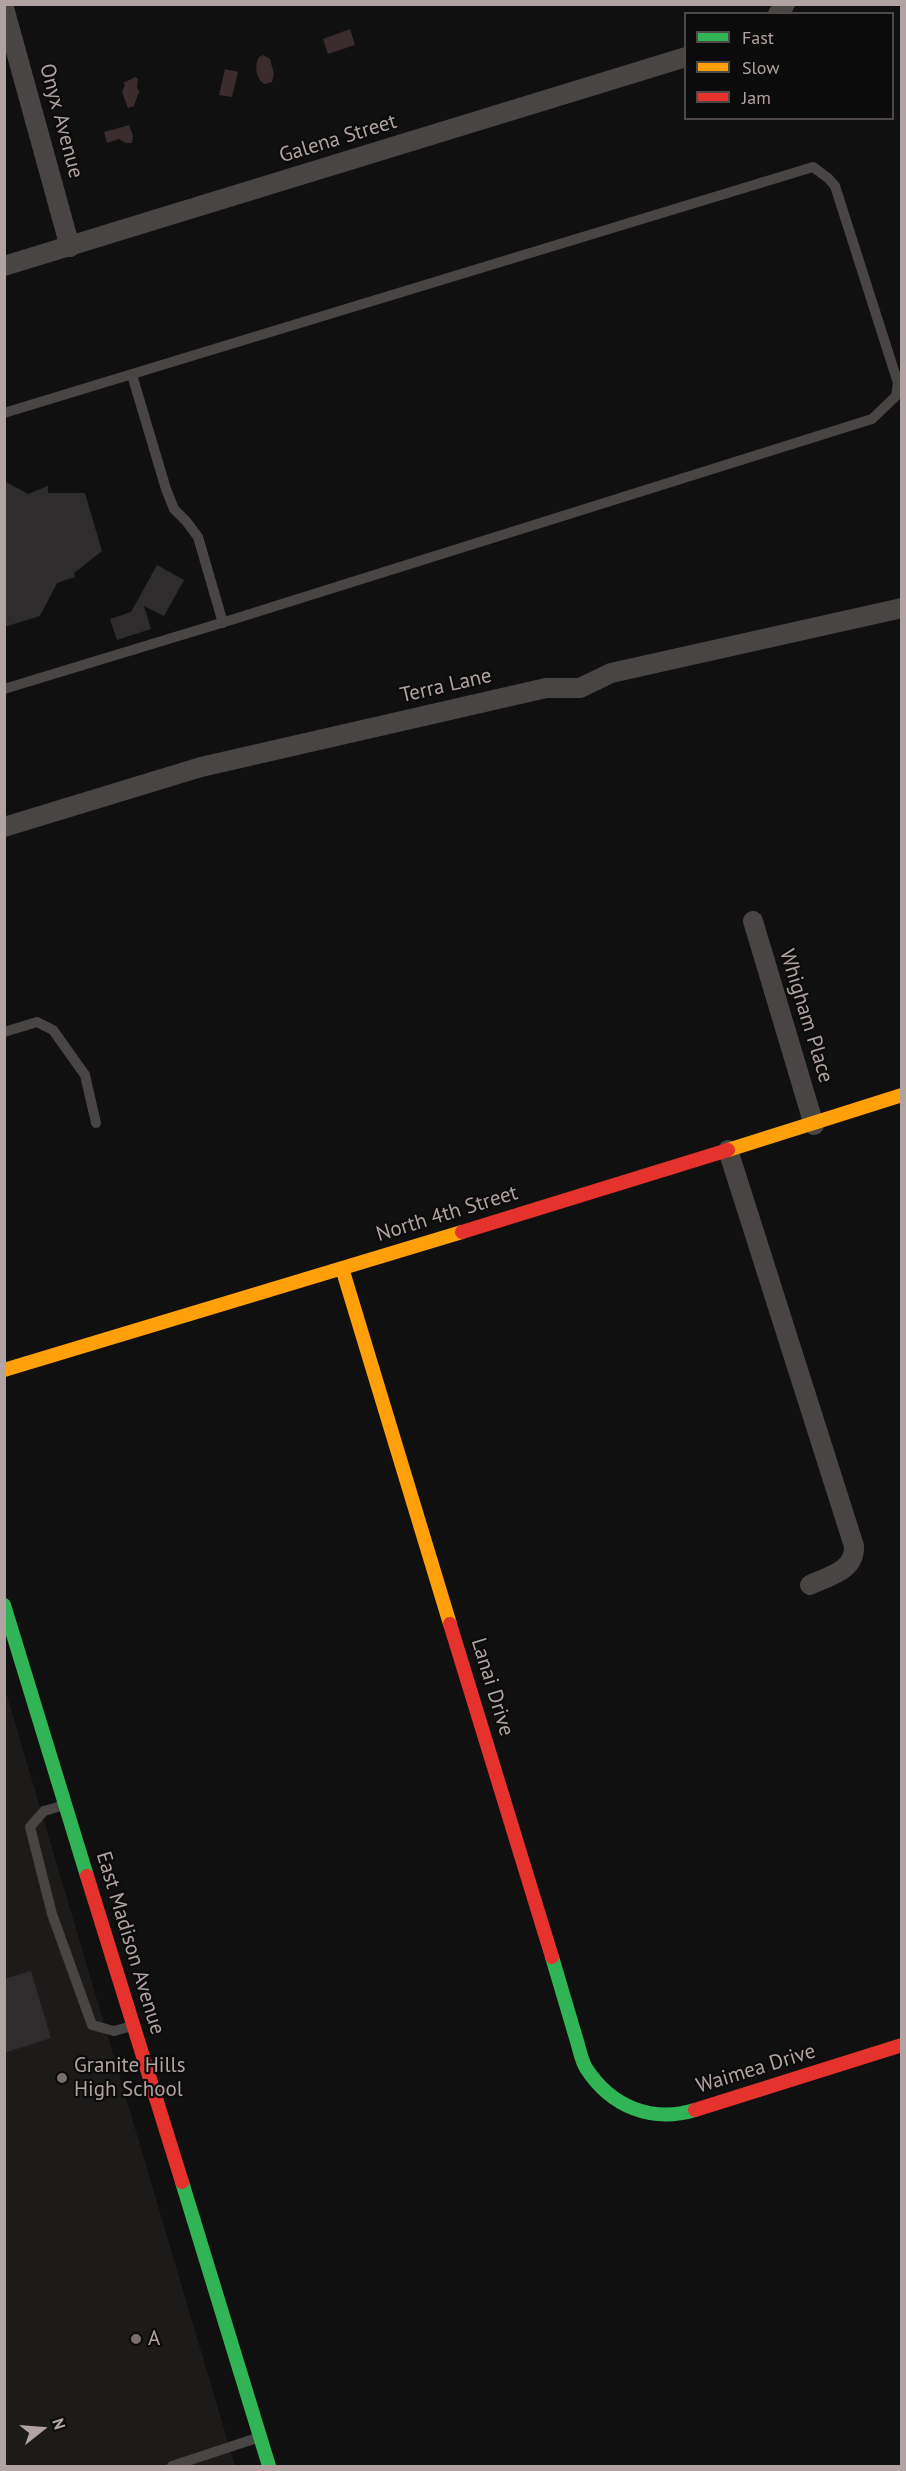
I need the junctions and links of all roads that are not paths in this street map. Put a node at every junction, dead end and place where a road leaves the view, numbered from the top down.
1 (4, 8) edge
2 (684, 58) edge
3 (70, 247) junction
4 (4, 266) edge
5 (132, 375) junction
6 (4, 413) edge
7 (902, 608) edge
8 (223, 623) junction
9 (4, 689) edge
10 (4, 827) edge
11 (753, 921) dead end
12 (4, 1032) edge
13 (902, 1095) edge
14 (96, 1123) dead end
15 (814, 1125) junction
16 (728, 1150) junction
17 (342, 1268) junction
18 (4, 1370) edge
19 (810, 1585) dead end
20 (4, 1605) edge
21 (66, 1805) junction
22 (134, 2025) junction
23 (902, 2045) edge
24 (622, 2105) joint
25 (260, 2437) junction
26 (172, 2466) edge
27 (269, 2466) edge

1 - 3 street, Onyx Avenue
2 - 3 street, Galena Street
3 - 4 street, Galena Street
5 - 6 lane
5 - 8 lane
5 - 8 lane
7 - 10 street, Terra Lane
8 - 9 lane
11 - 15 street, Whigham Place
12 - 14 lane
13 - 15 street, North 4th Street
15 - 16 street, North 4th Street
16 - 17 street, North 4th Street
16 - 19 street
17 - 18 street, North 4th Street
17 - 24 street, Lanai Drive
20 - 21 street, East Madison Avenue
21 - 22 street, East Madison Avenue
21 - 22 lane
22 - 25 street, East Madison Avenue
23 - 24 street, Waimea Drive
25 - 26 lane
25 - 27 street, East Madison Avenue

